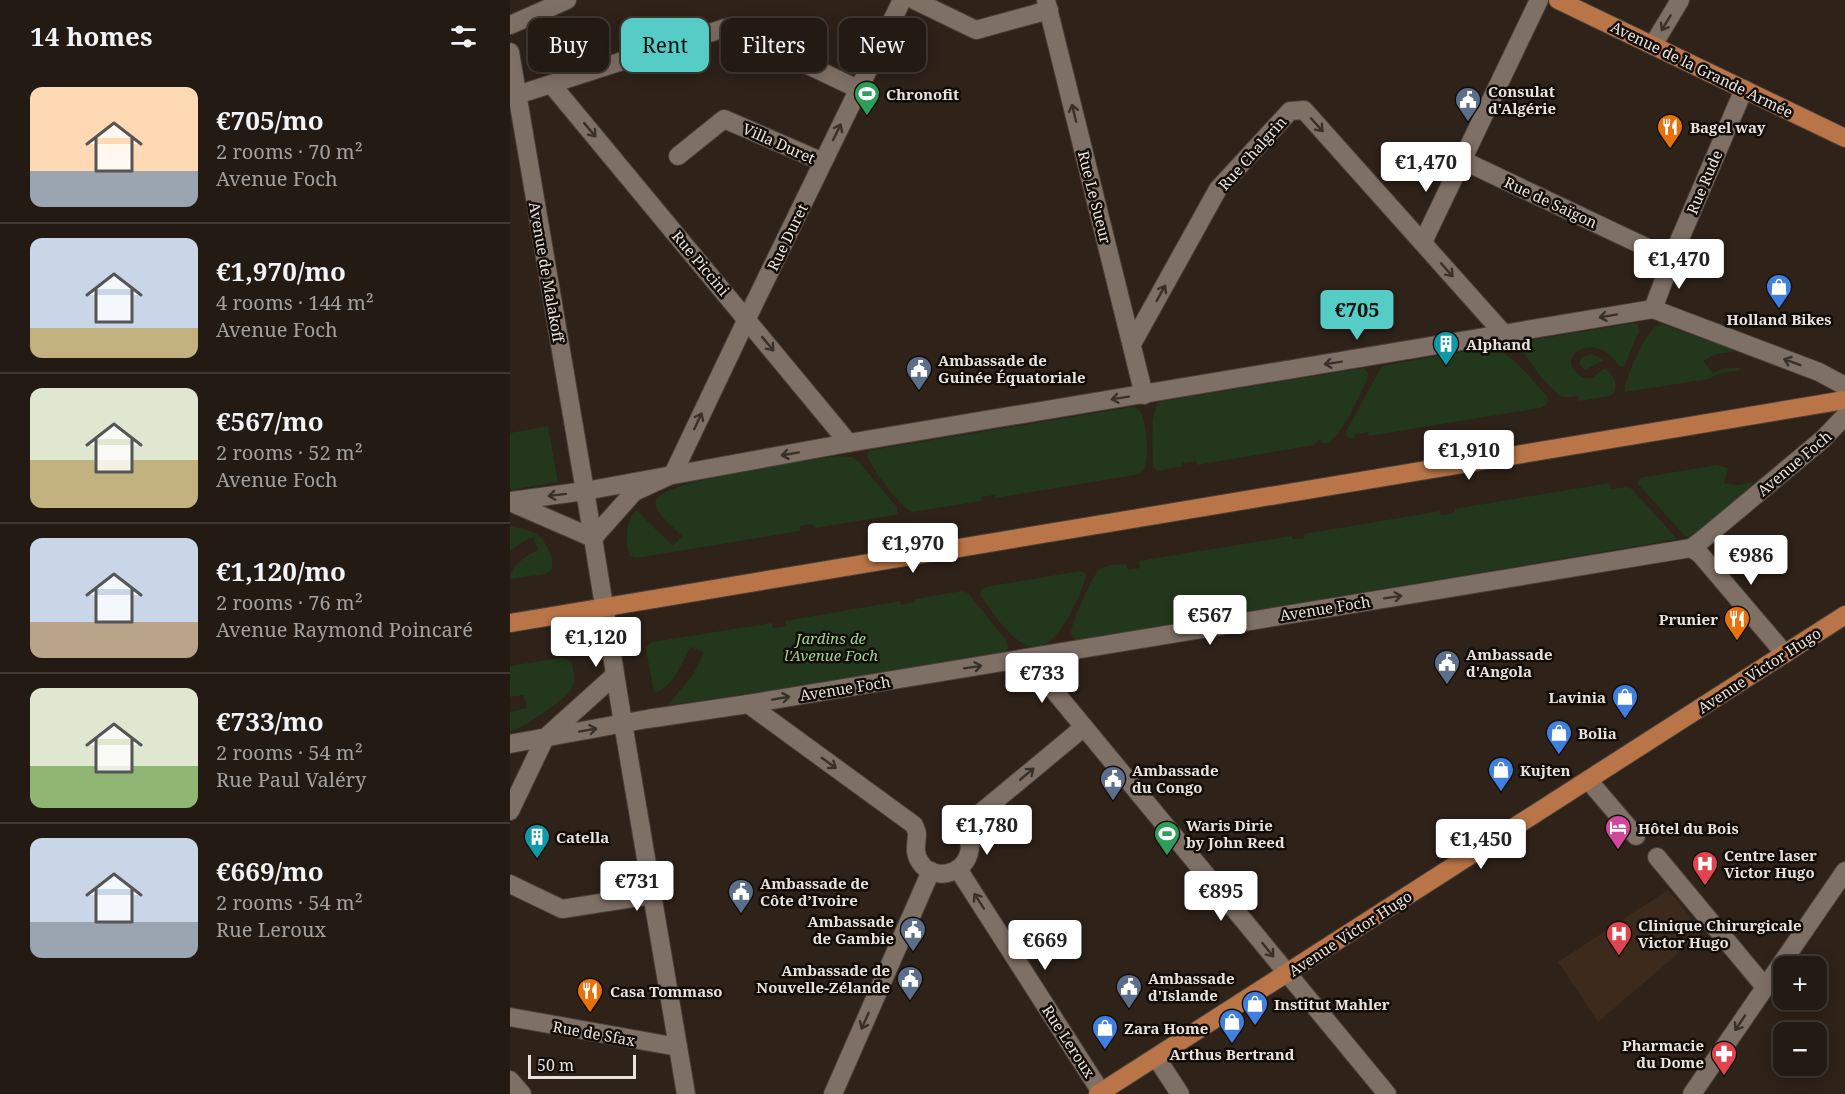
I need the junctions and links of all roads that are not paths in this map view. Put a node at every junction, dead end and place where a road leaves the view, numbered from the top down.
1 (567, 0) edge
2 (902, 0) edge
3 (914, 0) edge
4 (1539, 0) edge
5 (1558, 0) edge
6 (1680, 0) edge
7 (1047, 5) edge
8 (510, 25) edge
9 (1653, 45) junction
10 (510, 52) edge
11 (552, 85) junction
12 (858, 89) junction
13 (1744, 89) junction
14 (517, 95) junction
15 (1845, 138) edge
16 (678, 156) dead end
17 (1462, 160) junction
18 (823, 162) junction
19 (1423, 242) junction
20 (1671, 260) junction
21 (1653, 309) junction
22 (747, 319) junction
23 (1504, 334) junction
24 (1132, 344) junction
25 (1845, 386) edge
26 (1143, 394) junction
27 (1845, 400) edge
28 (1845, 416) edge
29 (848, 443) junction
30 (673, 474) junction
31 (585, 491) junction
32 (510, 502) edge
33 (593, 538) junction
34 (1691, 548) junction
35 (604, 607) junction
36 (1845, 615) edge
37 (510, 623) edge
38 (1785, 654) junction
39 (1027, 658) junction
40 (615, 675) junction
41 (748, 704) junction
42 (623, 723) junction
43 (1084, 727) junction
44 (545, 738) junction
45 (510, 744) edge
46 (1588, 780) junction
47 (510, 812) edge
48 (1636, 836) dead end
49 (1657, 857) dead end
50 (958, 869) junction
51 (931, 871) junction
52 (1845, 871) edge
53 (510, 884) edge
54 (652, 895) junction
55 (1287, 973) junction
56 (1765, 987) junction
57 (510, 1017) edge
58 (678, 1047) junction
59 (1156, 1057) junction
60 (510, 1080) edge
61 (1100, 1093) edge
62 (522, 1094) edge
63 (686, 1094) edge
64 (833, 1094) edge
65 (1180, 1094) edge
66 (1388, 1094) edge
67 (1692, 1094) edge

1 - 8 street
2 - 12 street, Rue Duret
3 - 7 street
4 - 17 street
5 - 9 main road, Avenue de la Grande Armée
6 -> 9 street
24 -> 7 street, Rue Le Sueur
9 - 13 main road, Avenue de la Grande Armée
10 - 14 street, Avenue de Malakoff
11 - 12 street
11 - 14 street
11 -> 22 street, Rue Piccini
18 -> 12 street, Rue Duret
13 - 15 main road, Avenue de la Grande Armée
13 - 20 street, Rue Rude
14 - 31 street, Avenue de Malakoff
16 - 18 street, Villa Duret
17 - 19 street
17 - 20 street, Rue de Saïgon
18 - 22 street, Rue Duret
19 -> 23 street, Rue Chalgrin
24 -> 19 street, Rue Chalgrin
20 - 21 street, Rue Rude
21 -> 23 street
25 -> 21 street
22 -> 29 street, Rue Piccini
30 -> 22 street, Rue Duret
23 -> 26 street
24 - 26 street, Rue Le Sueur
26 -> 29 street
27 - 35 main road
28 - 34 street, Avenue Foch
29 -> 30 street
30 - 31 street
30 - 33 street
31 -> 32 street
31 - 33 street, Avenue de Malakoff
32 - 33 street
33 - 35 street, Avenue de Malakoff
34 - 38 street
39 -> 34 street, Avenue Foch
35 - 37 main road
35 - 40 street, Avenue de Malakoff
36 - 38 main road, Avenue Victor Hugo
38 - 46 main road, Avenue Victor Hugo
41 -> 39 street, Avenue Foch
39 - 43 street
40 - 42 street, Avenue de Malakoff
40 - 44 street
41 - 42 street, Avenue Foch
41 -> 51 street
44 -> 42 street, Avenue Foch
42 - 54 street, Avenue de Malakoff
50 -> 43 street
43 -> 55 street
44 - 45 street, Avenue Foch
44 - 47 street
46 - 48 street
46 - 55 main road, Avenue Victor Hugo
49 - 56 street
50 - 51 street
61 -> 50 street, Rue Leroux
51 -> 64 street
52 - 56 street
53 - 54 street
54 - 58 street, Avenue de Malakoff
55 - 59 main road, Avenue Victor Hugo
55 - 66 street
56 -> 67 street
57 - 58 street, Rue de Sfax
58 - 63 street, Avenue de Malakoff
59 - 61 main road, Avenue Victor Hugo
59 - 65 street
60 - 62 street

